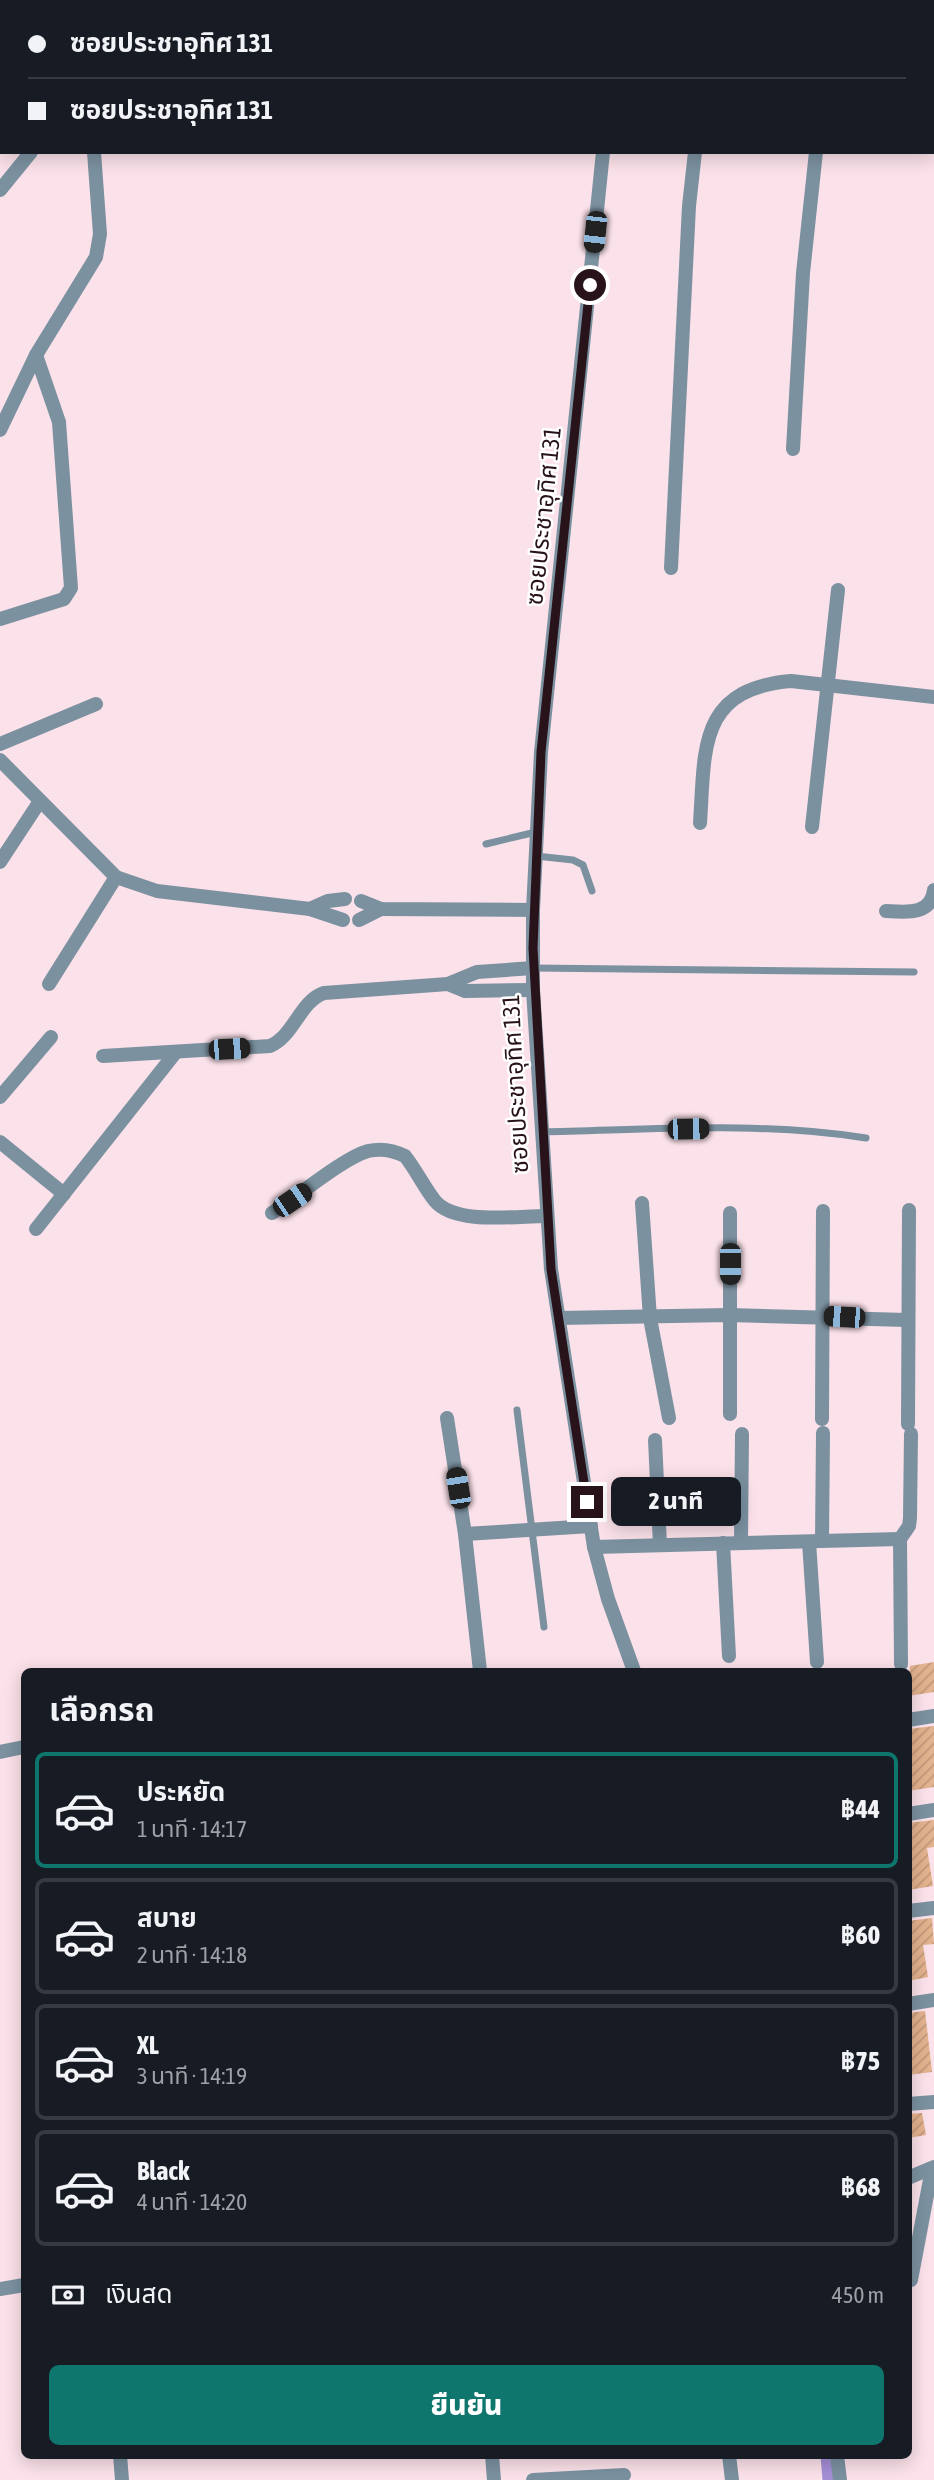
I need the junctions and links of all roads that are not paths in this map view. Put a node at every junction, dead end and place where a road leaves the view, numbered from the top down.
1 (29, 154) edge
2 (94, 154) edge
3 (603, 154) edge
4 (695, 154) edge
5 (816, 154) edge
6 (0, 190) edge
7 (36, 355) junction
8 (0, 430) edge
9 (793, 449) dead end
10 (671, 568) dead end
11 (838, 590) dead end
12 (0, 619) edge
13 (827, 685) junction
14 (934, 697) edge
15 (96, 704) dead end
16 (0, 744) edge
17 (0, 760) edge
18 (40, 801) junction
19 (700, 823) dead end
20 (812, 827) dead end
21 (536, 832) junction
22 (486, 844) dead end
23 (536, 856) junction
24 (0, 862) edge
25 (116, 877) junction
26 (934, 890) edge
27 (592, 891) dead end
28 (345, 899) dead end
29 (361, 901) dead end
30 (310, 909) junction
31 (381, 909) junction
32 (533, 910) junction
33 (886, 911) dead end
34 (343, 920) dead end
35 (359, 920) dead end
36 (533, 968) junction
37 (914, 972) dead end
38 (49, 984) dead end
39 (448, 984) junction
40 (533, 990) junction
41 (51, 1037) dead end
42 (176, 1052) junction
43 (103, 1056) dead end
44 (0, 1097) edge
45 (541, 1132) junction
46 (866, 1138) dead end
47 (0, 1142) edge
48 (64, 1194) junction
49 (642, 1203) dead end
50 (823, 1210) dead end
51 (909, 1210) dead end
52 (272, 1213) dead end
53 (730, 1213) dead end
54 (545, 1216) junction
55 (36, 1229) dead end
56 (729, 1315) junction
57 (823, 1316) junction
58 (559, 1318) junction
59 (649, 1318) junction
60 (907, 1320) junction
61 (517, 1410) dead end
62 (730, 1414) dead end
63 (447, 1418) dead end
64 (669, 1418) dead end
65 (742, 1434) dead end
66 (655, 1440) dead end
67 (591, 1526) junction
68 (533, 1530) junction
69 (465, 1534) junction
70 (900, 1539) junction
71 (816, 1541) junction
72 (741, 1542) junction
73 (723, 1543) junction
74 (660, 1545) junction
75 (594, 1547) junction
76 (544, 1627) dead end
77 (729, 1656) dead end
78 (817, 1662) dead end
79 (901, 1664) dead end
80 (480, 1668) edge
81 (633, 1668) edge
82 (934, 1716) edge
83 (912, 1719) edge
84 (21, 1748) edge
85 (0, 1752) edge
86 (934, 1810) edge
87 (912, 1813) edge
88 (934, 1908) edge
89 (912, 1911) edge
90 (934, 2000) edge
91 (912, 2003) edge
92 (934, 2102) edge
93 (912, 2104) edge
94 (933, 2168) edge
95 (912, 2176) edge
96 (912, 2275) edge
97 (21, 2286) edge
98 (0, 2289) edge
99 (120, 2459) edge
100 (492, 2459) edge
101 (729, 2459) edge
102 (837, 2459) edge
103 (624, 2475) dead end
104 (122, 2480) edge
105 (494, 2480) edge
106 (533, 2480) edge
107 (732, 2480) edge
108 (839, 2480) edge

1 - 6 street
2 - 7 street
3 - 21 street, ซอยประชาอุทิศ 131
4 - 10 street
5 - 9 street
7 - 8 street
7 - 12 street
11 - 13 street
13 - 14 street
13 - 19 street
13 - 20 street
15 - 16 street
17 - 18 street
18 - 24 street
18 - 25 street
21 - 22 lane
21 - 23 street, ซอยประชาอุทิศ 131
23 - 27 lane
23 - 32 street, ซอยประชาอุทิศ 131
25 - 30 street
25 - 38 street
26 - 33 street
28 - 30 street
29 - 31 street
30 - 34 street
31 - 32 street
31 - 35 street
32 - 36 street, ซอยประชาอุทิศ 131
36 - 37 lane
36 - 39 street
36 - 40 street, ซอยประชาอุทิศ 131
39 - 40 street
39 - 42 street
40 - 45 street, ซอยประชาอุทิศ 131
41 - 44 street
42 - 43 street
42 - 48 street
45 - 46 lane
45 - 54 street, ซอยประชาอุทิศ 131
47 - 48 street
48 - 55 street
49 - 59 street
50 - 57 street
51 - 60 street
52 - 54 street
53 - 56 street
54 - 58 street, ซอยประชาอุทิศ 131
56 - 57 street
56 - 59 street
56 - 62 street
57 - 60 street
57 - 71 street
58 - 59 street
58 - 67 street, ซอยประชาอุทิศ 131
59 - 64 street
60 - 70 street
61 - 68 lane
63 - 69 street
65 - 72 street
66 - 74 street
67 - 68 street
67 - 75 street, ซอยประชาอุทิศ 131
68 - 69 street
68 - 76 lane
69 - 80 street
70 - 71 street
70 - 79 street
71 - 72 street
71 - 78 street
72 - 73 street
73 - 74 street
73 - 77 street
74 - 75 street
75 - 81 street, ซอยประชาอุทิศ 131
82 - 83 street
84 - 85 street
86 - 87 street
88 - 89 street
90 - 91 street
92 - 93 street
94 - 95 street
94 - 96 street
97 - 98 street
99 - 104 street
100 - 105 street
101 - 107 street
102 - 108 street
103 - 106 street

